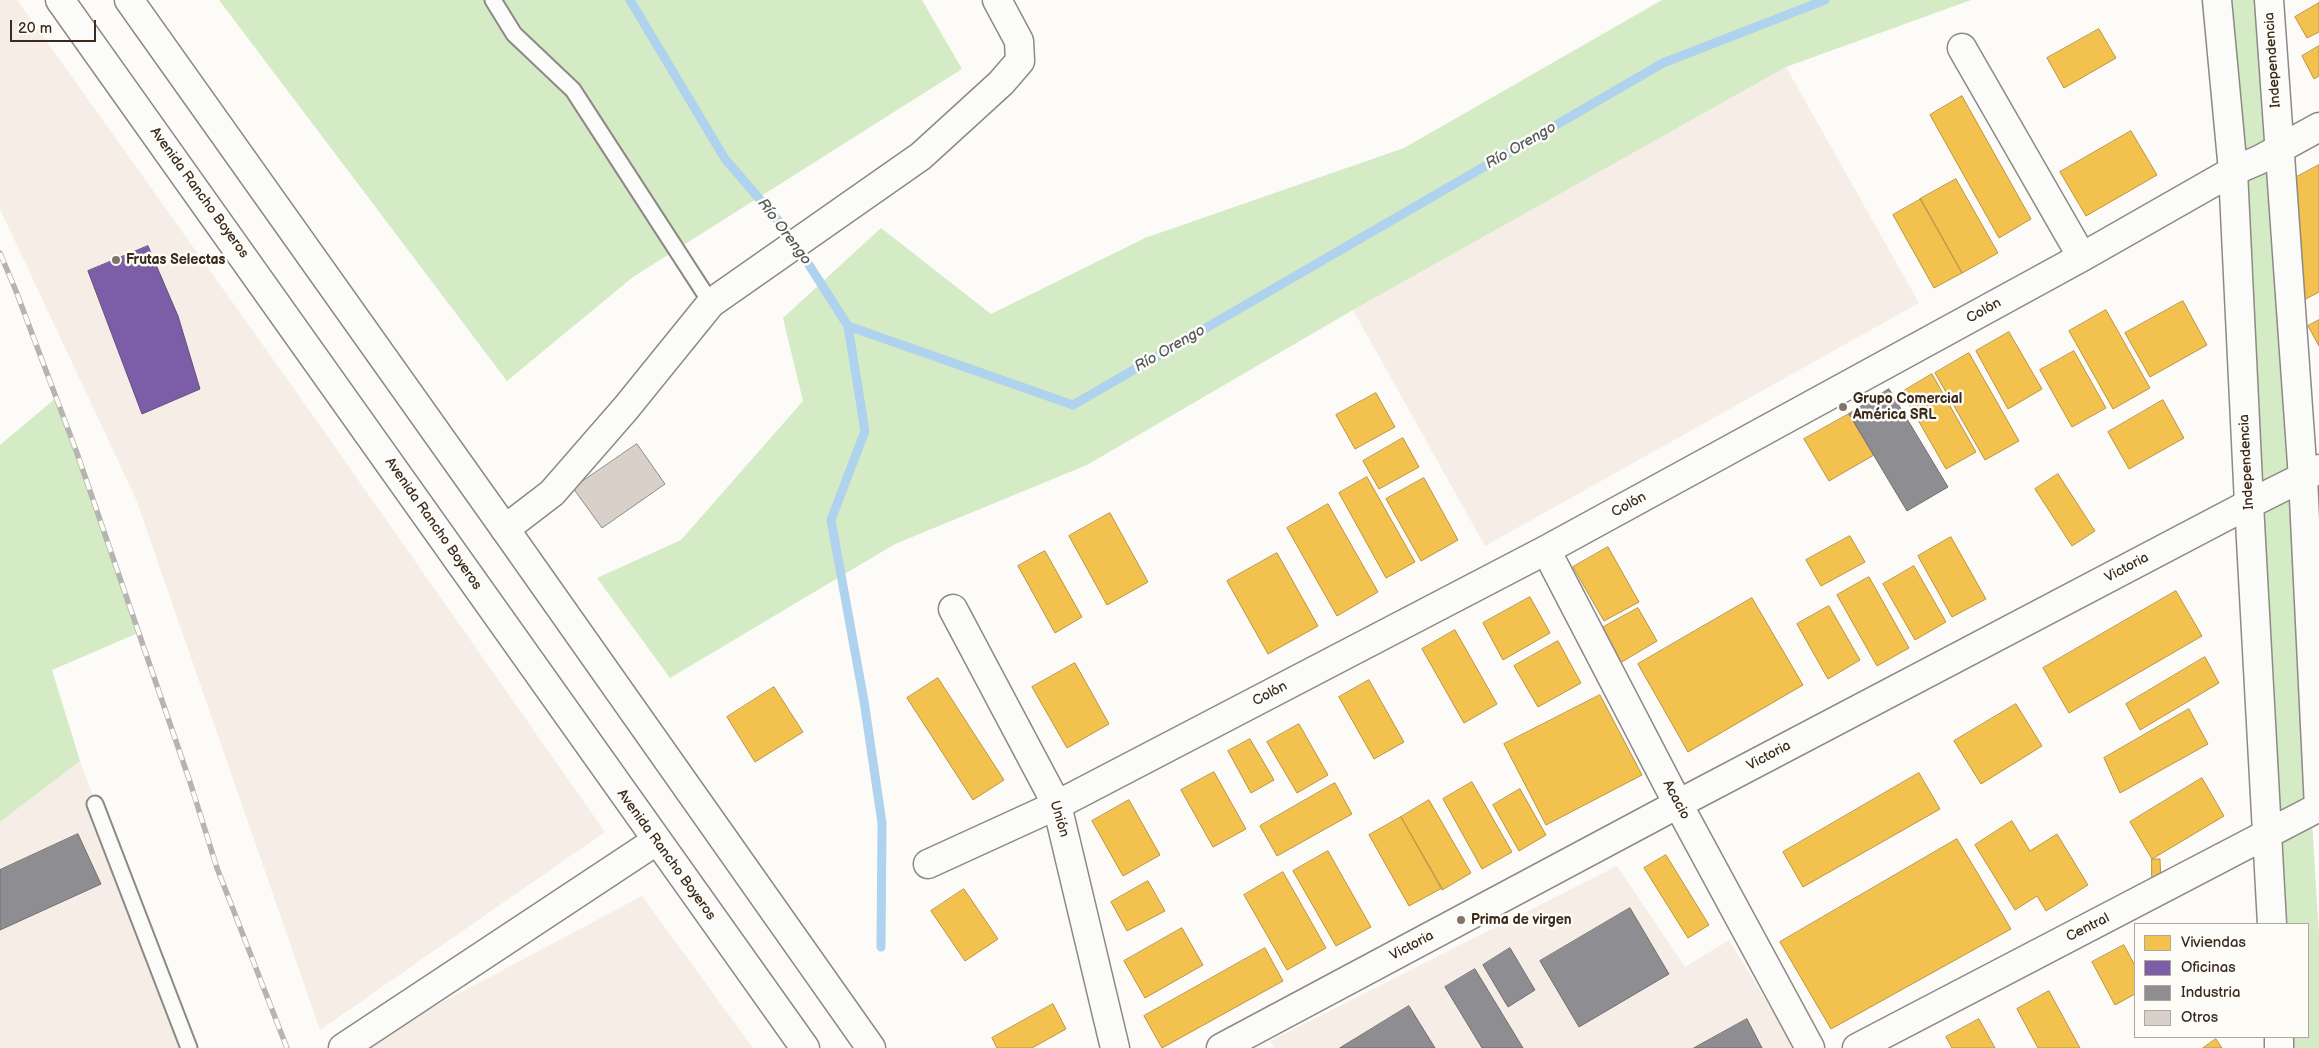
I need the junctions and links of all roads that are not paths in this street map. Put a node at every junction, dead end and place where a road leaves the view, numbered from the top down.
1 (60, 0) edge
2 (129, 0) edge
3 (493, 0) edge
4 (997, 0) edge
5 (2217, 0) edge
6 (2269, 0) edge
7 (1962, 48) dead end
8 (2319, 127) edge
9 (2279, 149) junction
10 (2233, 172) junction
11 (2082, 257) junction
12 (711, 303) junction
13 (2311, 473) edge
14 (2249, 504) junction
15 (506, 529) junction
16 (1546, 550) junction
17 (953, 610) dead end
18 (95, 804) dead end
19 (1678, 804) junction
20 (1057, 805) junction
21 (2319, 808) edge
22 (2268, 836) junction
23 (656, 841) junction
24 (928, 864) dead end
25 (2272, 923) edge
26 (189, 1048) edge
27 (343, 1048) edge
28 (805, 1048) edge
29 (871, 1048) edge
30 (1115, 1048) edge
31 (1221, 1048) edge
32 (1810, 1048) edge
33 (1857, 1048) edge

1 - 23 main road, Avenida Rancho Boyeros
2 - 15 main road
3 - 12 lane
4 - 12 main road
5 - 10 main road, Independencia
6 - 9 main road, Independencia
7 - 11 main road
8 - 9 main road, Colón
9 - 10 main road, Colón
9 - 13 main road, Independencia
10 - 11 main road, Colón
10 - 14 main road, Independencia
11 - 16 main road, Colón
12 - 15 main road
13 - 14 main road, Victoria
13 - 21 main road, Independencia
14 - 19 main road, Victoria
14 - 22 main road, Independencia
15 - 29 main road
16 - 19 main road, Acacio
16 - 20 main road, Colón
17 - 20 main road, Unión
18 - 26 lane
19 - 31 main road, Victoria
19 - 32 main road, Acacio
20 - 24 main road, Colón
20 - 30 main road, Unión
21 - 22 main road, Central
22 - 25 main road, Independencia
22 - 33 main road, Central
23 - 27 main road
23 - 28 main road, Avenida Rancho Boyeros

